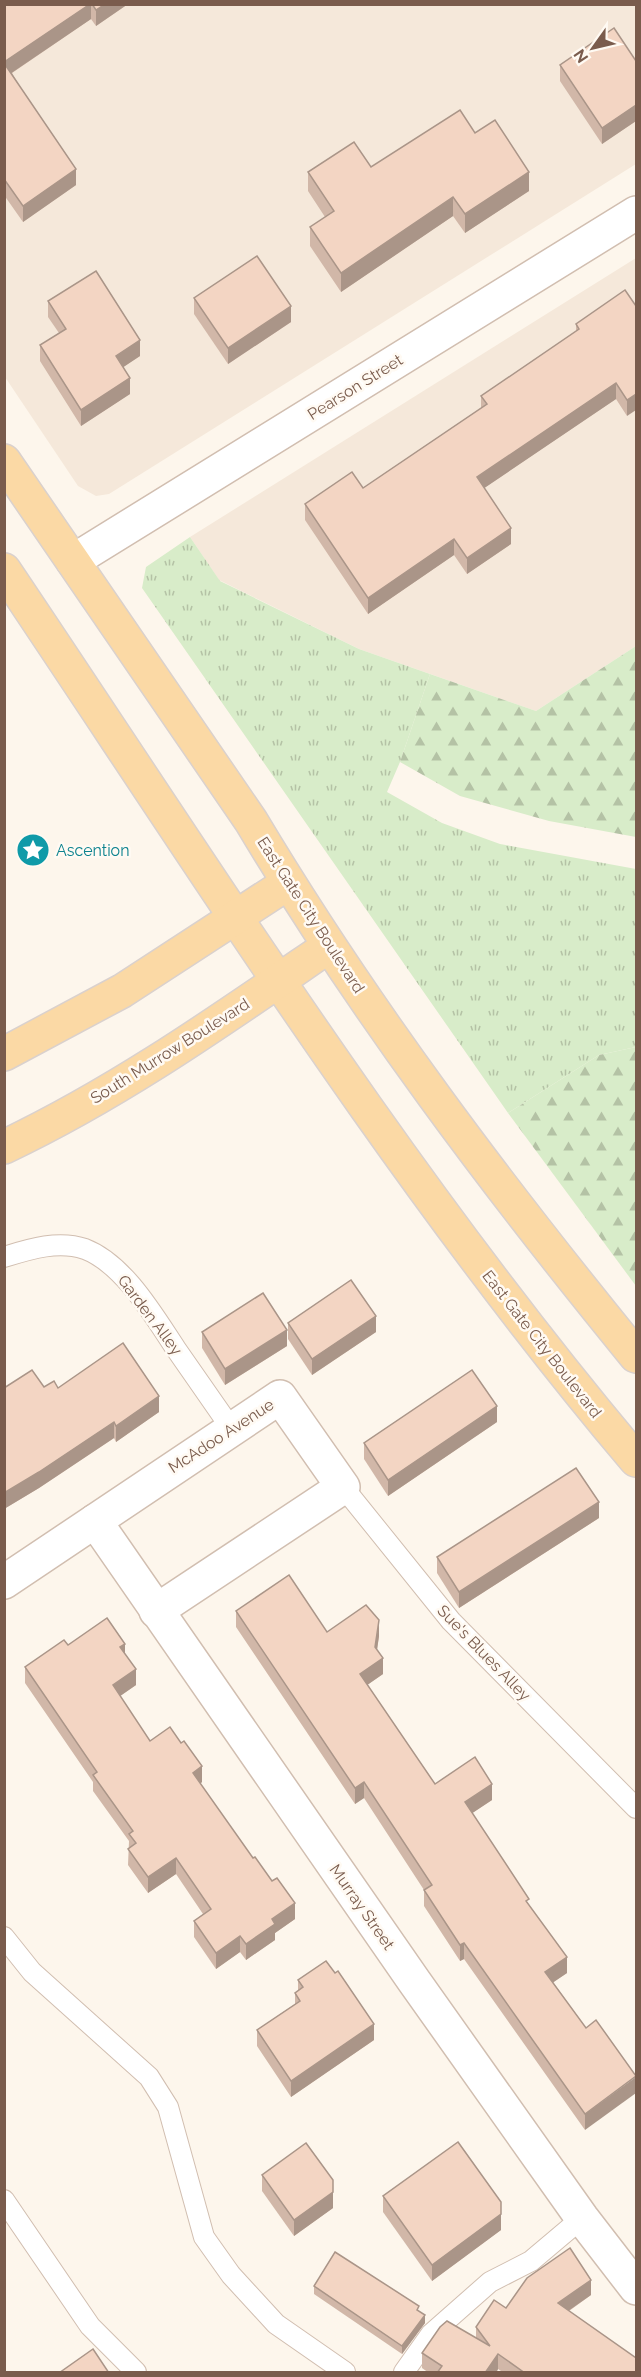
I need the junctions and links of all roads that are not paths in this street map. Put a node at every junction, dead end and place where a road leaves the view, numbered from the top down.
1 (636, 213) edge
2 (4, 461) edge
3 (73, 561) junction
4 (4, 570) edge
5 (288, 883) junction
6 (237, 918) junction
7 (329, 946) junction
8 (278, 981) junction
9 (4, 1054) edge
10 (4, 1147) edge
11 (4, 1257) edge
12 (636, 1356) edge
13 (231, 1428) junction
14 (636, 1460) edge
15 (343, 1487) junction
16 (94, 1521) junction
17 (4, 1582) edge
18 (156, 1611) junction
19 (636, 1808) edge
20 (4, 1937) edge
21 (4, 2200) edge
22 (582, 2218) junction
23 (636, 2288) edge
24 (136, 2373) edge
25 (345, 2373) edge
26 (404, 2373) edge

1 - 3 street, Pearson Street
2 - 3 main road, East Gate City Boulevard
3 - 5 main road, East Gate City Boulevard
4 - 6 main road, East Gate City Boulevard
5 - 6 main road
5 - 7 main road, East Gate City Boulevard
6 - 8 main road, East Gate City Boulevard
6 - 9 main road
7 - 8 main road, South Murrow Boulevard
7 - 12 main road, East Gate City Boulevard
8 - 10 main road, South Murrow Boulevard
8 - 14 main road, East Gate City Boulevard
11 - 13 lane, Garden Alley
13 - 15 street, McAdoo Avenue
13 - 16 street, McAdoo Avenue
15 - 18 street
15 - 19 lane, Sue's Blues Alley
16 - 17 street, McAdoo Avenue
16 - 18 street, Murray Street
18 - 22 street, Murray Street
20 - 25 lane
21 - 24 lane
22 - 23 street, Murray Street
22 - 26 lane

